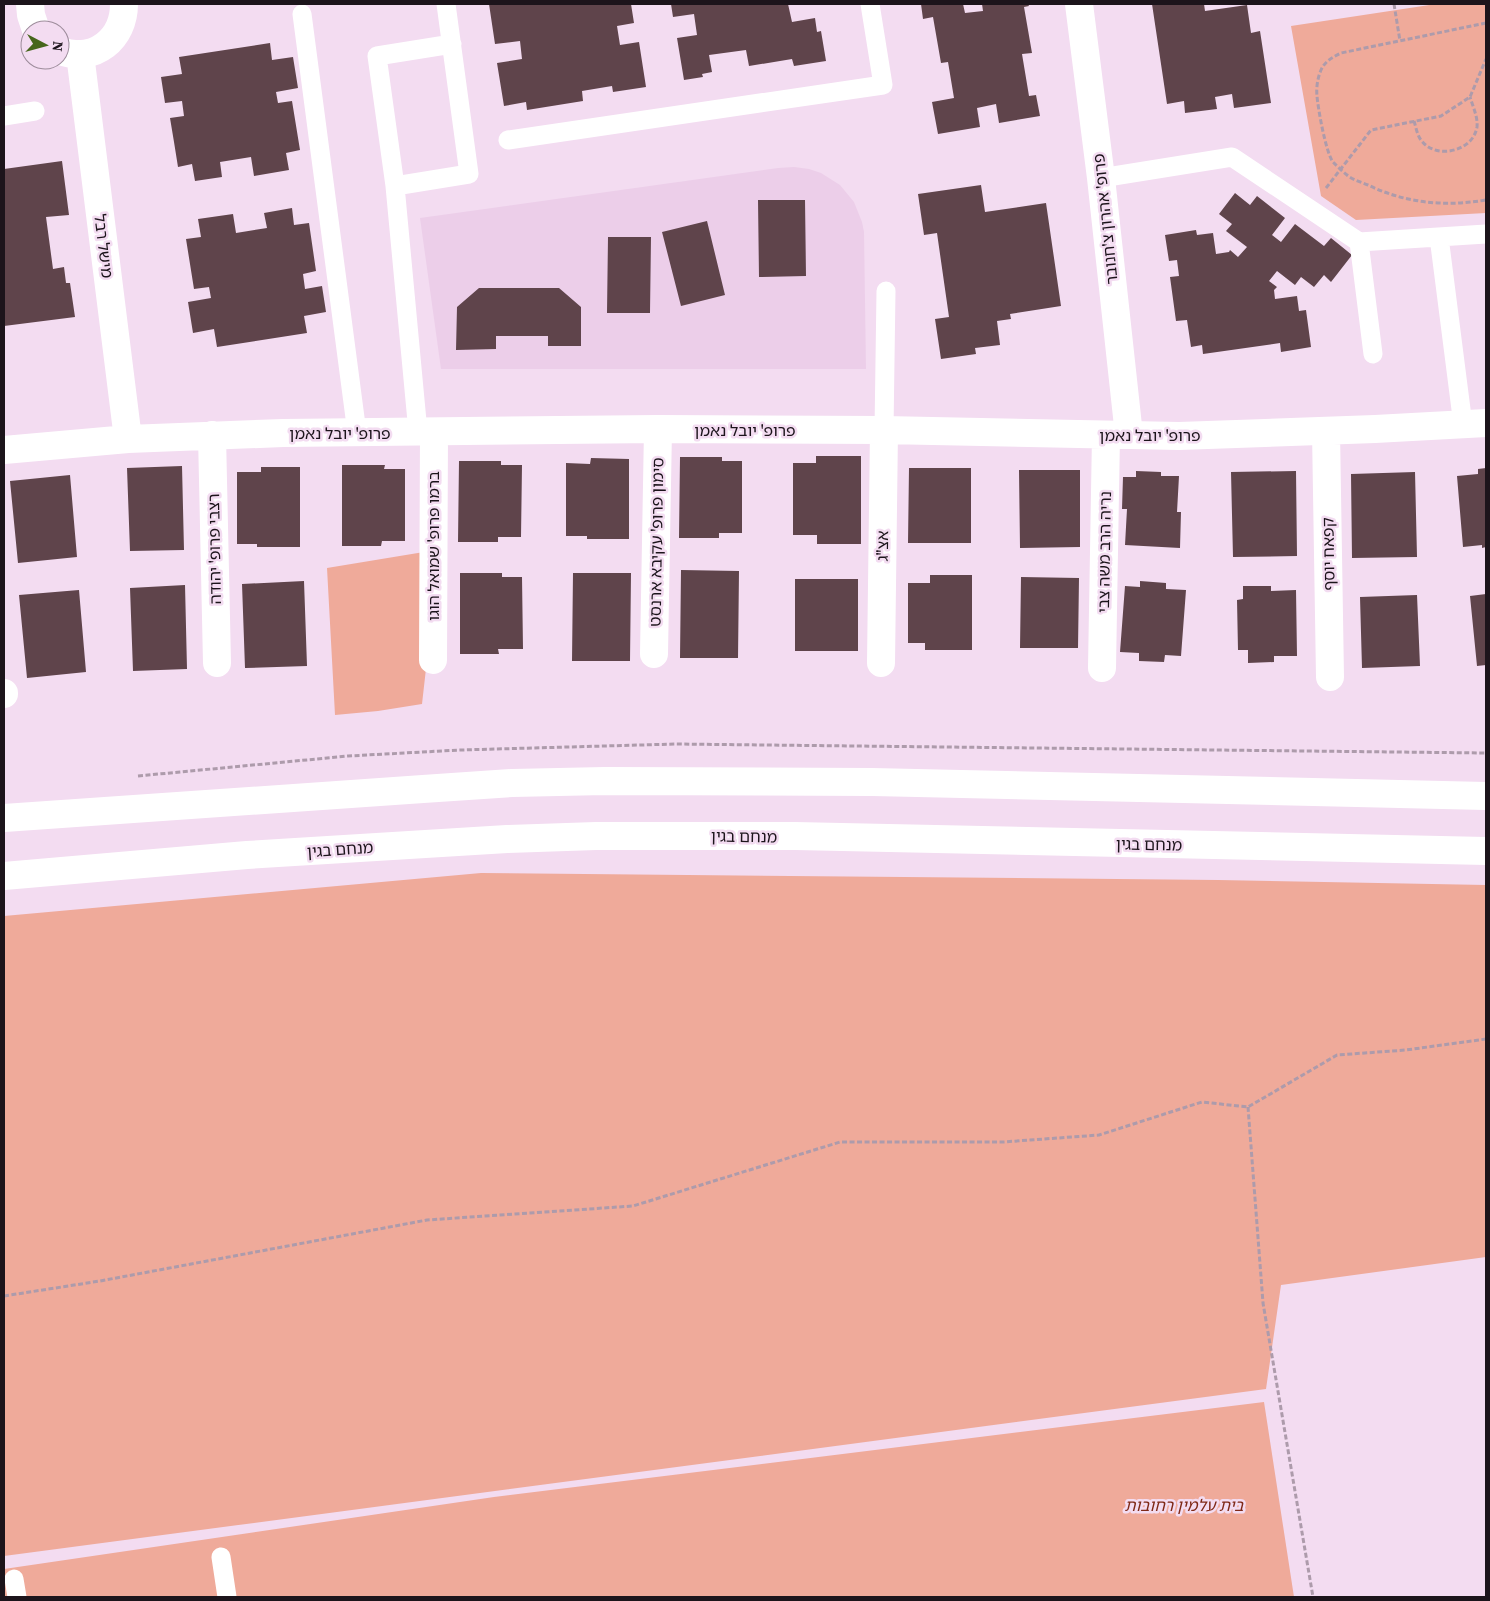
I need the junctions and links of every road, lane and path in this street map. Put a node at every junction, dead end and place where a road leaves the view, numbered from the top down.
1 (30, 4) edge
2 (124, 4) edge
3 (446, 4) edge
4 (870, 4) edge
5 (1079, 4) edge
6 (1394, 4) edge
7 (302, 14) dead end
8 (33, 20) edge
9 (1486, 23) edge
10 (1400, 41) junction
11 (452, 44) junction
12 (70, 52) edge
13 (1486, 59) edge
14 (1470, 97) junction
15 (35, 111) dead end
16 (4, 116) edge
17 (1414, 121) junction
18 (508, 140) dead end
19 (1341, 169) junction
20 (1101, 178) junction
21 (395, 186) junction
22 (1486, 200) edge
23 (1309, 208) junction
24 (1486, 234) edge
25 (1439, 237) junction
26 (1359, 242) junction
27 (886, 291) dead end
28 (1373, 354) dead end
29 (1475, 424) edge
30 (658, 429) junction
31 (884, 430) junction
32 (1326, 431) junction
33 (426, 432) junction
34 (357, 433) junction
35 (212, 435) junction
36 (1118, 435) junction
37 (128, 439) junction
38 (4, 450) edge
39 (654, 654) dead end
40 (433, 660) dead end
41 (217, 663) dead end
42 (881, 663) dead end
43 (1102, 668) dead end
44 (1330, 677) dead end
45 (1486, 796) edge
46 (4, 818) edge
47 (1486, 851) edge
48 (4, 876) edge
49 (1486, 1039) edge
50 (1248, 1107) junction
51 (4, 1296) edge
52 (221, 1557) dead end
53 (227, 1597) edge
54 (1313, 1597) edge

1 - 8 street
2 - 12 street
3 - 11 lane
4 - 18 lane
5 - 20 street, פרופ' אהרון צ'חנובר
6 - 10 path
7 - 34 lane
9 - 10 path
10 - 19 path
11 - 21 lane
11 - 21 lane
12 - 37 street, מישל רבל
13 - 14 path
14 - 17 path
14 - 17 path
15 - 16 lane
17 - 19 path
19 - 22 path
19 - 23 path
20 - 23 lane
20 - 36 street, פרופ' אהרון צ'חנובר
21 - 33 lane
23 - 26 lane
24 - 25 lane
25 - 26 lane
25 - 29 lane
26 - 28 lane
27 - 31 lane
29 - 32 street, פרופ' יובל נאמן
30 - 31 street, פרופ' יובל נאמן
30 - 33 street, פרופ' יובל נאמן
30 - 39 street, סימון פרופ' עקיבא ארנסט
31 - 36 street, פרופ' יובל נאמן
31 - 42 street, אצ"ג
32 - 36 street, פרופ' יובל נאמן
32 - 44 street, קפאח יוסף
33 - 34 street, פרופ' יובל נאמן
33 - 40 street, ברמו פרופ' שמואל הוגו
34 - 35 street, פרופ' יובל נאמן
35 - 37 street, פרופ' יובל נאמן
35 - 41 street, רצבי פרופ' יהודה
36 - 43 street, נריה הרב משה צבי
37 - 38 street, פרופ' יובל נאמן
45 - 46 street
47 - 48 street, מנחם בגין
49 - 50 path
50 - 51 path
50 - 54 path
52 - 53 lane

